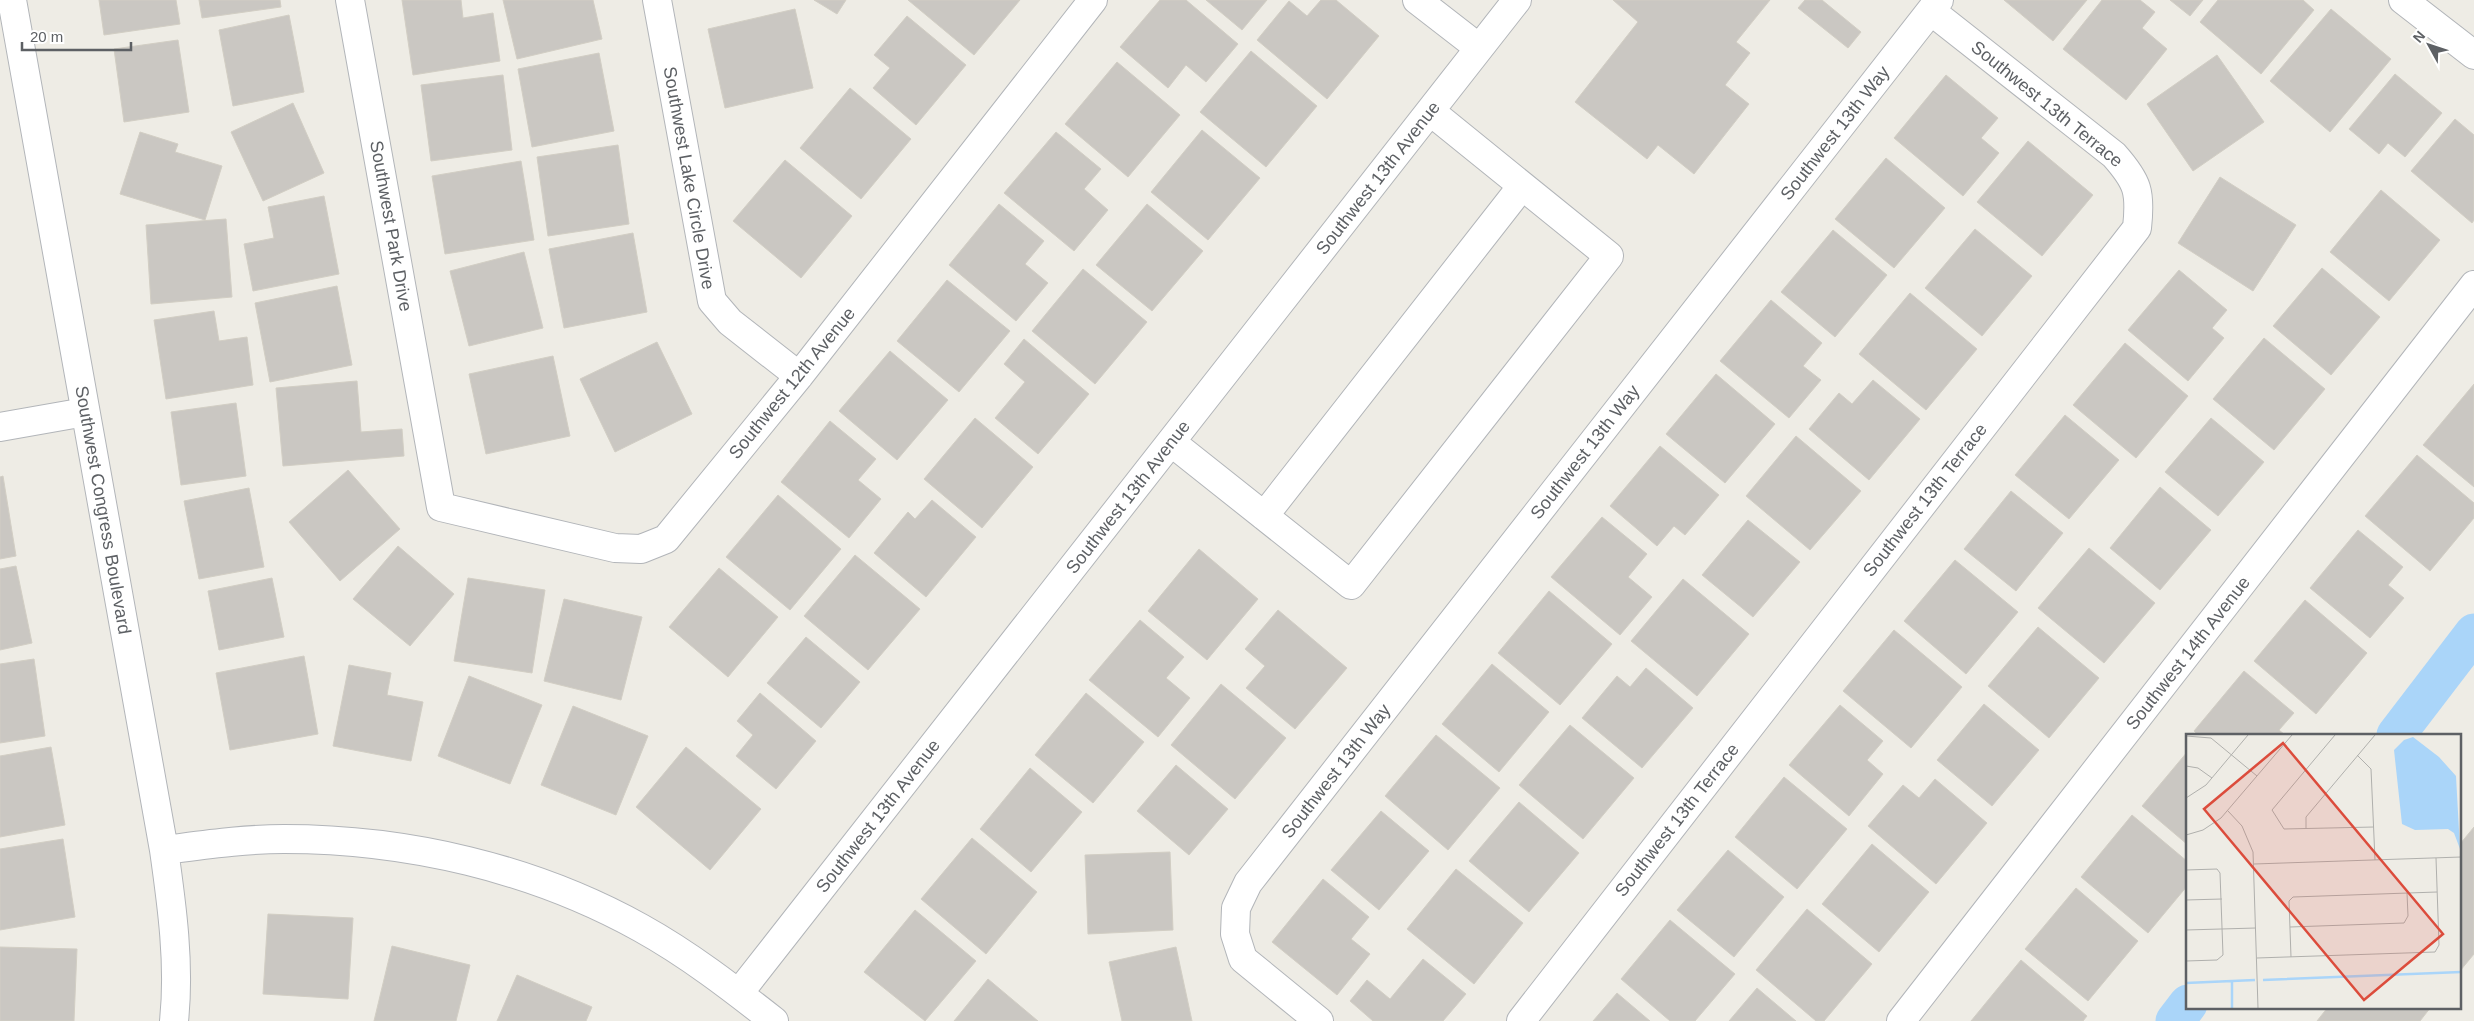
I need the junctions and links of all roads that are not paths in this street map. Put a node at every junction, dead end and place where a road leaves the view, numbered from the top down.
1 (12, 0) edge
2 (350, 0) edge
3 (657, 0) edge
4 (1093, 0) edge
5 (1417, 0) edge
6 (1517, 0) edge
7 (2403, 0) edge
8 (1935, 6) edge
9 (1479, 48) junction
10 (2474, 55) edge
11 (1430, 111) junction
12 (1522, 186) junction
13 (2474, 285) edge
14 (799, 376) junction
15 (85, 412) junction
16 (0, 428) edge
17 (1170, 442) junction
18 (431, 452) joint
19 (1264, 516) junction
20 (164, 850) junction
21 (739, 993) junction
22 (174, 1021) edge
23 (774, 1021) edge
24 (1320, 1021) edge
25 (1521, 1021) edge
26 (1901, 1021) edge

1 - 15 street, Southwest Congress Boulevard
2 - 18 street, Southwest Park Drive
3 - 14 street, Southwest Lake Circle Drive
4 - 14 street, Southwest 12th Avenue
5 - 9 street
6 - 9 street, Southwest 13th Avenue
7 - 10 street
8 - 24 street, Southwest 13th Way
8 - 25 street, Southwest 13th Terrace
9 - 11 street, Southwest 13th Avenue
11 - 12 street
11 - 17 street, Southwest 13th Avenue
12 - 19 street
12 - 19 street
13 - 26 street, Southwest 14th Avenue
14 - 18 street, Southwest 12th Avenue
15 - 16 street
15 - 20 street, Southwest Congress Boulevard
17 - 19 street
17 - 21 street, Southwest 13th Avenue
20 - 21 street
20 - 22 street, Southwest Congress Boulevard
21 - 23 street

